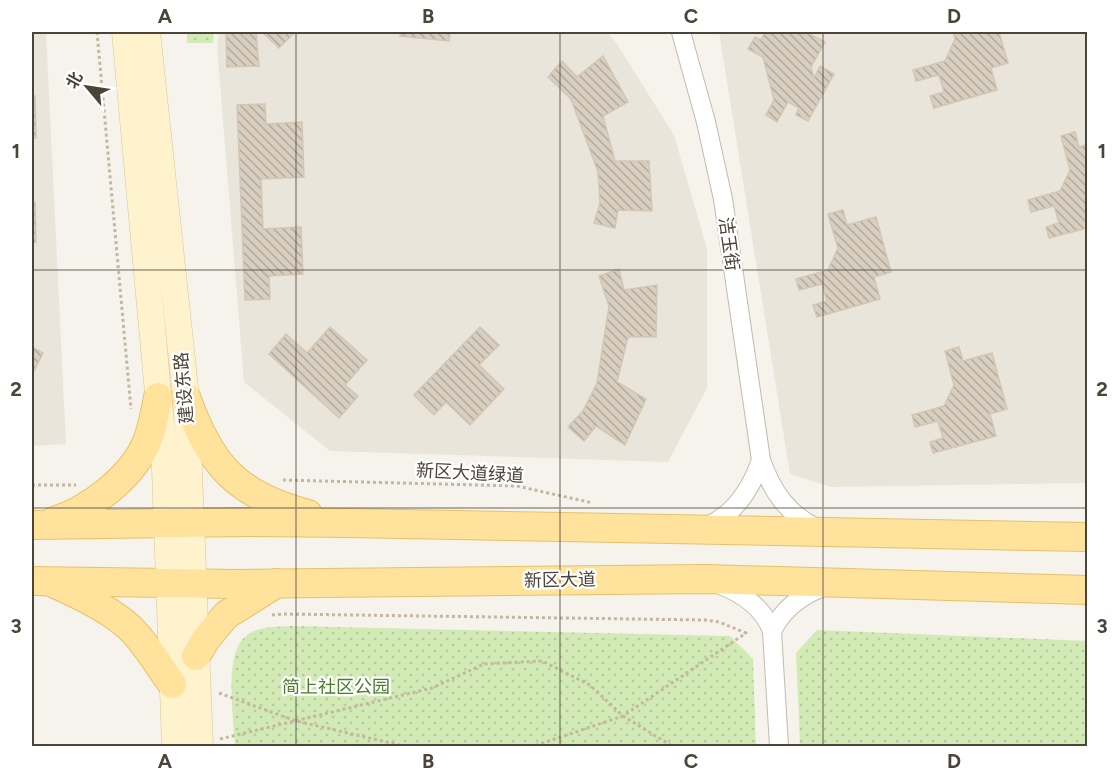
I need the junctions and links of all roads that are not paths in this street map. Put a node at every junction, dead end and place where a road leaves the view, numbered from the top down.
1 (125, 32) edge
2 (147, 32) edge
3 (681, 32) edge
4 (172, 397) junction
5 (761, 460) junction
6 (180, 523) junction
7 (348, 523) junction
8 (34, 525) edge
9 (696, 530) junction
10 (833, 532) junction
11 (1088, 537) edge
12 (706, 579) junction
13 (40, 581) edge
14 (839, 582) junction
15 (182, 583) junction
16 (277, 583) junction
17 (1088, 590) edge
18 (772, 631) junction
19 (196, 656) junction
20 (172, 684) junction
21 (209, 743) edge
22 (175, 747) edge
23 (779, 747) edge

1 - 4 main road, 建设东路
2 - 4 main road, 建设东路
3 - 5 street, 洁玉街
4 - 6 main road, 建设东路
4 - 7 main road
4 - 8 main road
5 - 9 street
5 - 10 street, 洁玉街
6 - 7 main road
6 - 8 main road
6 - 15 main road, 建设东路
7 - 9 main road
9 - 10 main road
10 - 11 main road
12 - 14 main road, 新区大道
12 - 16 main road, 新区大道
12 - 18 street
13 - 15 main road, 新区大道
13 - 20 main road
14 - 17 main road, 新区大道
14 - 18 street
15 - 16 main road, 新区大道
15 - 19 main road, 建设东路
15 - 20 main road, 建设东路
16 - 19 main road
18 - 23 street
19 - 21 main road, 建设东路
20 - 22 main road, 建设东路

